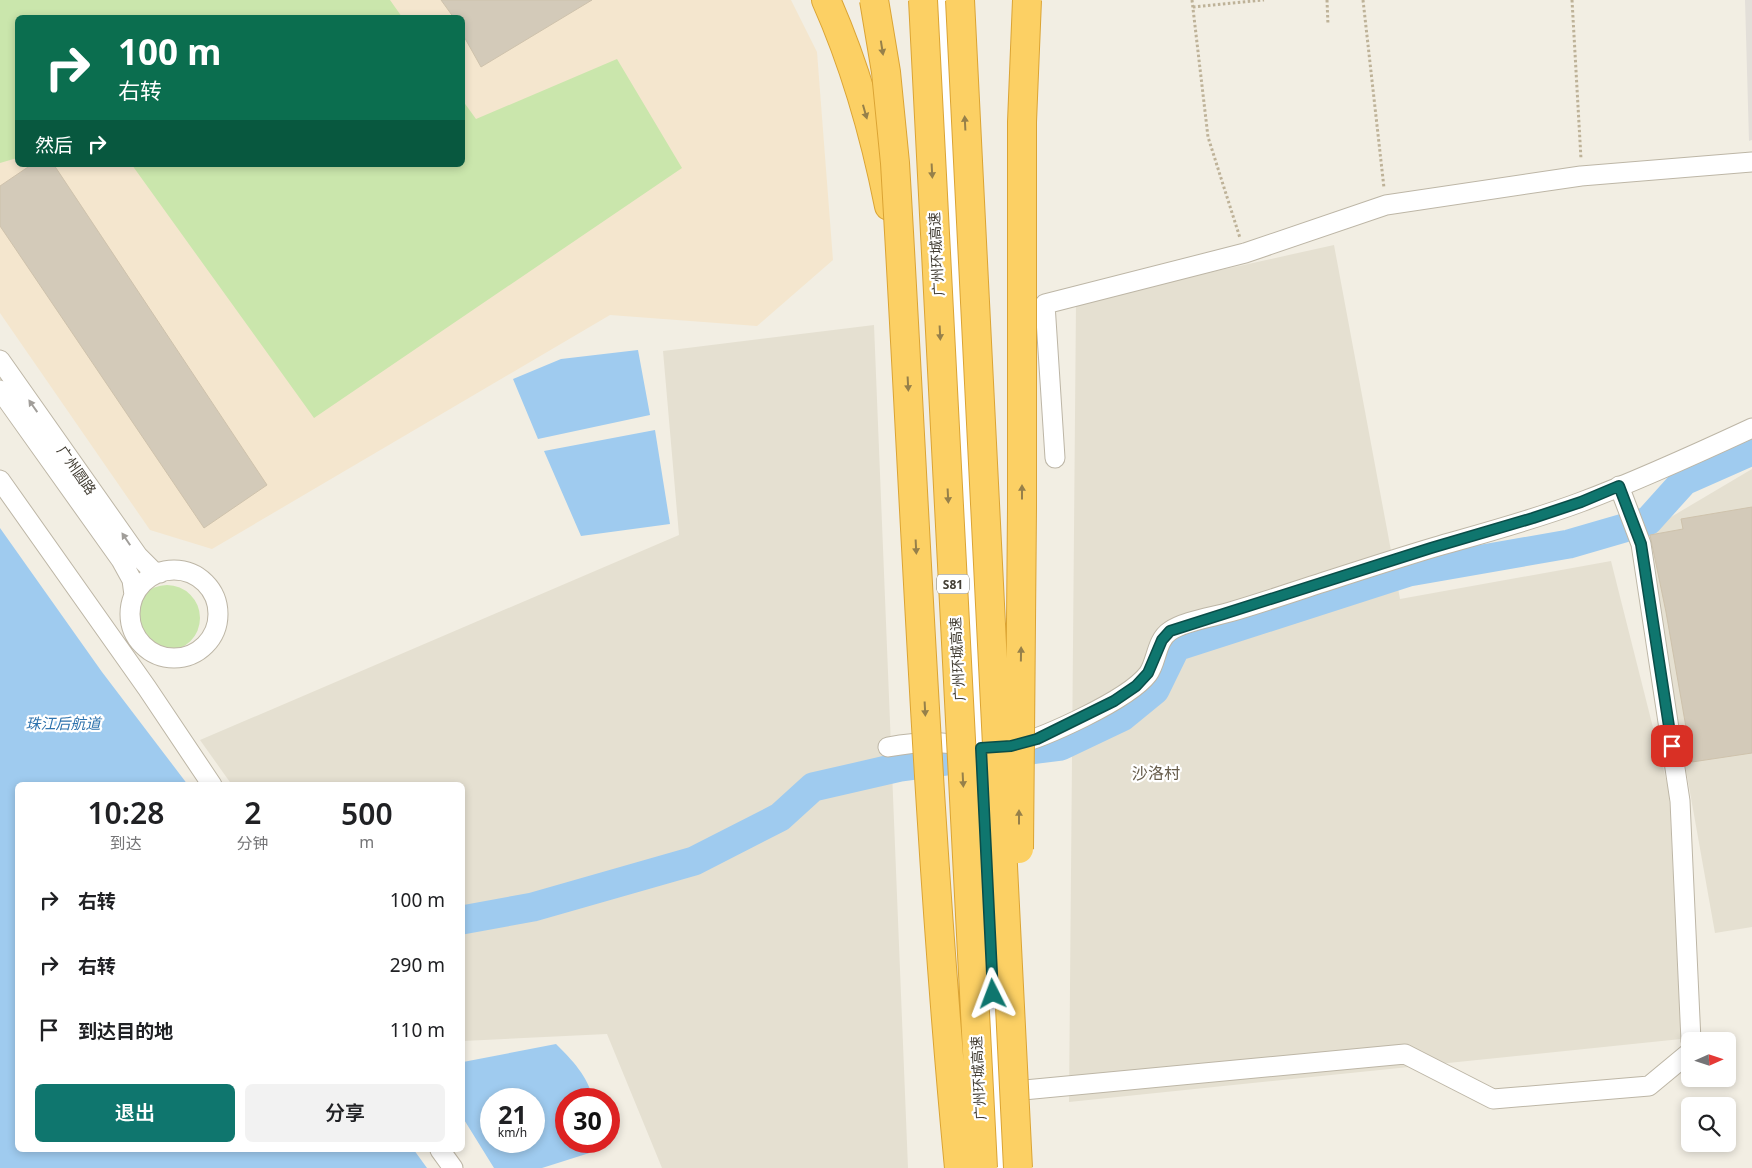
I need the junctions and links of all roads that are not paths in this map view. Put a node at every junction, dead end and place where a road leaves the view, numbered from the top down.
1 (826, 0) edge
2 (874, 0) edge
3 (923, 0) edge
4 (937, 0) edge
5 (960, 0) edge
6 (1027, 0) edge
7 (1035, 0) edge
8 (1752, 162) edge
9 (1021, 322) junction
10 (906, 345) junction
11 (0, 360) edge
12 (0, 390) edge
13 (1752, 428) edge
14 (1055, 458) dead end
15 (0, 480) edge
16 (1619, 486) junction
17 (160, 573) junction
18 (134, 595) junction
19 (146, 648) junction
20 (128, 661) junction
21 (888, 747) dead end
22 (981, 748) junction
23 (210, 782) edge
24 (1691, 1032) edge
25 (1681, 1059) edge
26 (998, 1092) junction
27 (441, 1152) edge
28 (1017, 1157) edge
29 (453, 1168) edge
30 (959, 1168) edge
31 (983, 1168) edge
32 (1001, 1168) edge

1 -> 10 highway, bridge
2 -> 10 highway, bridge
3 -> 31 highway, 广州环城高速 / S81, bridge
4 - 22 street
28 -> 5 highway, S81, bridge
6 - 9 highway, bridge
7 - 9 highway, bridge
8 - 14 street
28 -> 9 highway, bridge
10 -> 30 highway, bridge
17 -> 11 street, 广州圆路
12 - 18 street, 广州圆路
13 - 16 street
15 - 20 street
16 - 22 street
16 - 24 street
17 - 18 street
17 - 19 street
18 - 19 street
19 - 20 street
20 - 23 street
21 - 22 street
22 - 26 street
25 - 26 street
26 - 32 street
27 - 29 street

